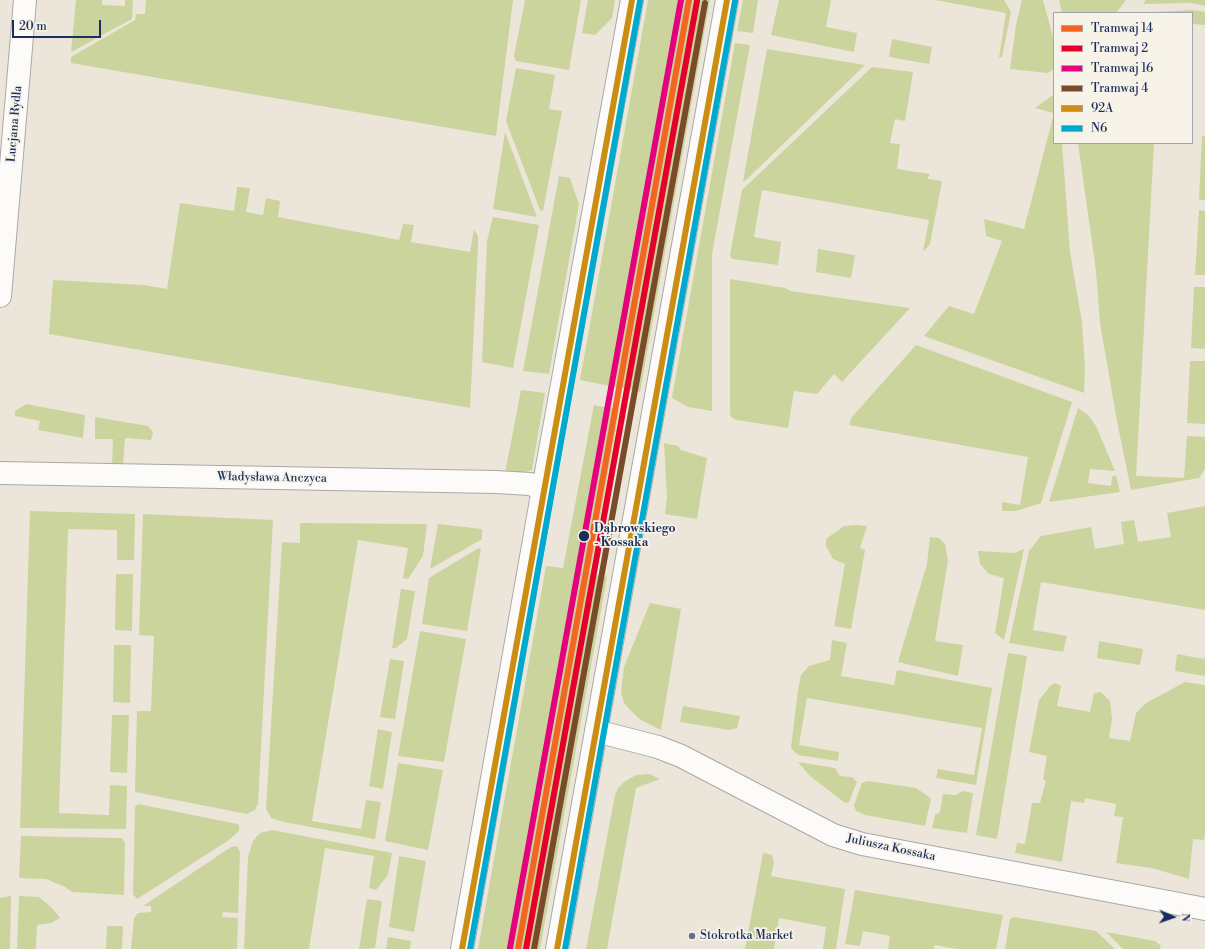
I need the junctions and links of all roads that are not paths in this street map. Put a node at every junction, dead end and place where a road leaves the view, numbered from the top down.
1 (25, 0) edge
2 (632, 0) edge
3 (727, 0) edge
4 (0, 296) edge
5 (0, 473) edge
6 (543, 489) junction
7 (596, 731) junction
8 (1205, 909) edge
9 (462, 949) edge
10 (557, 949) edge

1 - 4 main road, Lucjana Rydla
2 - 6 main road
3 - 7 main road
5 - 6 main road, Władysława Anczyca
6 - 9 main road
7 - 8 main road, Juliusza Kossaka
7 - 10 main road

